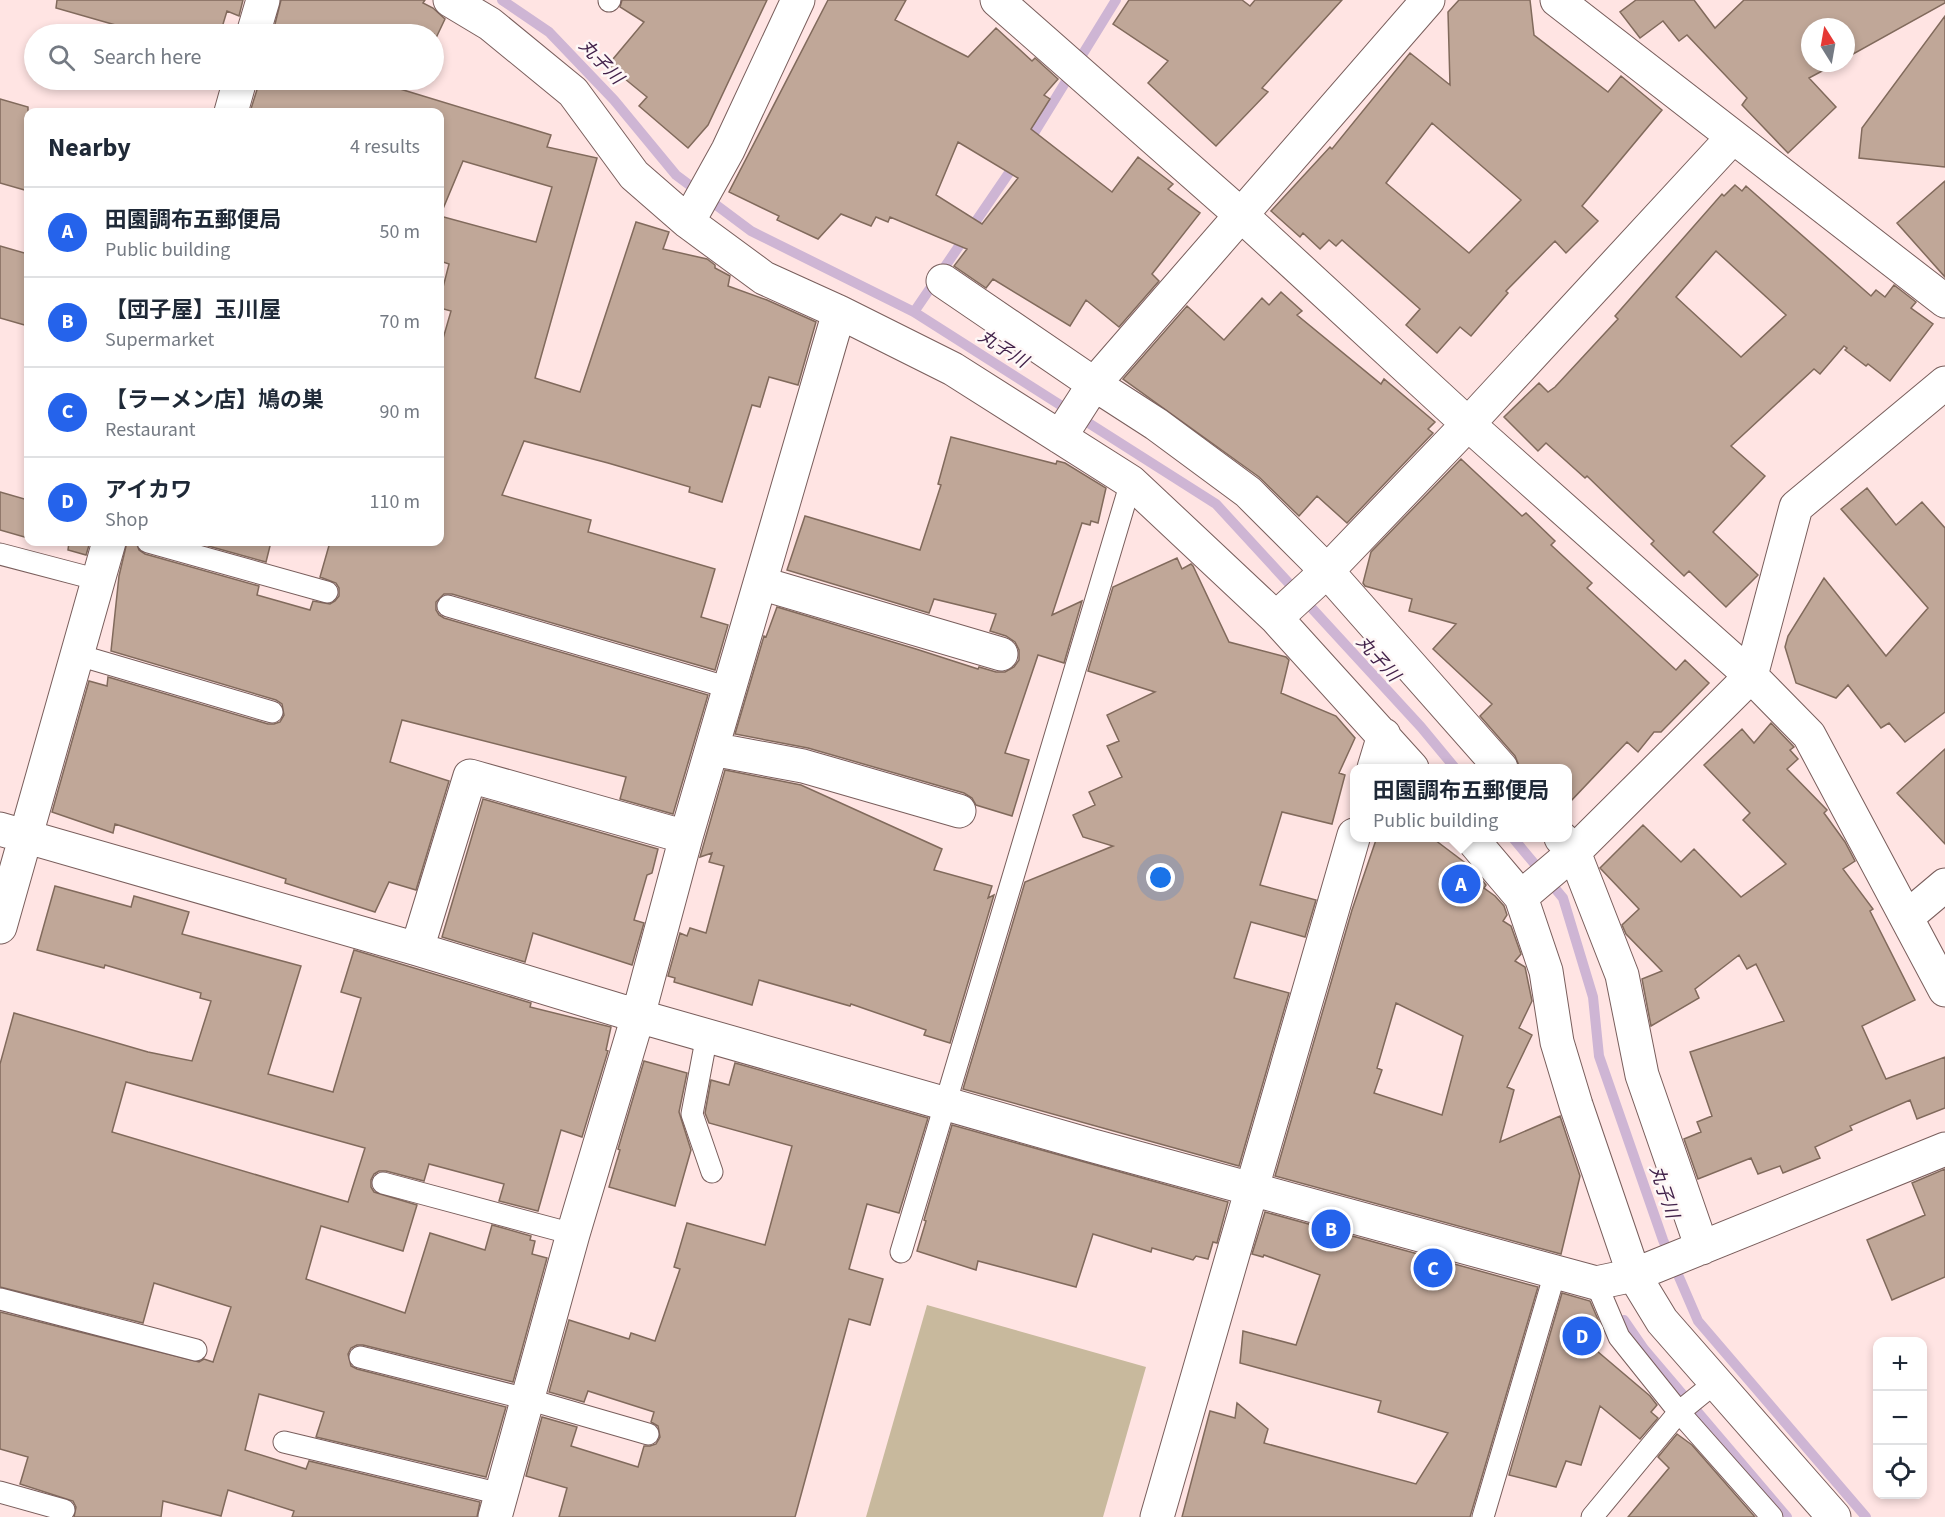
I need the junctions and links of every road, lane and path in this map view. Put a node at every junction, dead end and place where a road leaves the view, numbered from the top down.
1 (263, 0) edge
2 (450, 0) edge
3 (798, 0) edge
4 (997, 0) edge
5 (1428, 0) edge
6 (1557, 0) edge
7 (256, 24) edge
8 (237, 90) edge
9 (232, 108) edge
10 (1733, 137) junction
11 (1241, 215) junction
12 (688, 222) junction
13 (943, 281) dead end
14 (1945, 301) edge
15 (839, 312) junction
16 (1945, 383) edge
17 (1094, 384) junction
18 (1468, 424) junction
19 (1060, 437) junction
20 (1131, 482) junction
21 (108, 546) edge
22 (162, 546) edge
23 (0, 555) edge
24 (1327, 571) junction
25 (99, 580) junction
26 (760, 583) junction
27 (327, 592) dead end
28 (448, 606) dead end
29 (1276, 618) junction
30 (1001, 654) dead end
31 (78, 655) junction
32 (1751, 676) junction
33 (730, 688) junction
34 (272, 712) dead end
35 (1384, 735) junction
36 (712, 749) junction
37 (1375, 764) edge
38 (1409, 764) edge
39 (1497, 764) edge
40 (959, 811) dead end
41 (13, 833) edge
42 (686, 837) junction
43 (1572, 840) edge
44 (1352, 842) edge
45 (1475, 842) edge
46 (1567, 845) edge
47 (1945, 885) edge
48 (1521, 897) junction
49 (1907, 917) junction
50 (0, 927) edge
51 (417, 949) junction
52 (1945, 990) edge
53 (638, 1016) junction
54 (707, 1035) junction
55 (945, 1104) junction
56 (1945, 1149) edge
57 (712, 1172) dead end
58 (383, 1184) dead end
59 (1251, 1188) junction
60 (573, 1234) junction
61 (1702, 1248) junction
62 (901, 1252) dead end
63 (1555, 1273) junction
64 (1634, 1275) junction
65 (1596, 1283) junction
66 (0, 1299) edge
67 (196, 1350) dead end
68 (360, 1357) dead end
69 (1708, 1388) junction
70 (527, 1399) junction
71 (1682, 1410) junction
72 (648, 1434) dead end
73 (284, 1442) dead end
74 (0, 1492) edge
75 (498, 1505) edge
76 (64, 1510) dead end
77 (1157, 1517) edge
78 (1483, 1517) edge
79 (1592, 1517) edge
80 (1772, 1517) edge
81 (1833, 1517) edge

1 - 7 street
2 - 12 street
3 - 12 street
4 - 11 street
5 - 11 street
6 - 10 street
8 - 9 street
10 - 14 street
10 - 18 street
11 - 17 street
11 - 18 street
12 - 15 street
13 - 17 street
15 - 19 street
15 - 26 street
16 - 32 street
17 - 19 street
17 - 24 street
18 - 24 street
18 - 32 street
19 - 20 street
20 - 29 street
20 - 55 lane
21 - 25 street
22 - 27 lane
23 - 25 lane
24 - 29 street
24 - 39 street
25 - 31 street
26 - 30 street
26 - 33 street
28 - 33 lane
29 - 35 street
31 - 34 lane
31 - 41 street
32 - 43 street
32 - 49 street
33 - 36 street
35 - 37 street
35 - 38 street
36 - 40 street
36 - 42 street
41 - 50 street
41 - 51 street
42 - 51 street
42 - 53 street
44 - 59 street
45 - 48 street
46 - 48 street
46 - 61 street
47 - 49 street
48 - 64 street
49 - 52 street
51 - 53 street
53 - 54 street
53 - 60 street
54 - 55 street
54 - 57 lane
55 - 59 street
55 - 62 lane
56 - 61 street
58 - 60 lane
59 - 63 street
59 - 77 street
60 - 70 street
61 - 64 street
63 - 65 street
63 - 78 lane
64 - 65 street
64 - 69 street
65 - 71 lane
66 - 67 lane
68 - 70 lane
69 - 71 lane
69 - 81 street
70 - 72 lane
70 - 75 street
71 - 79 lane
71 - 80 lane
73 - 75 lane
74 - 76 lane

